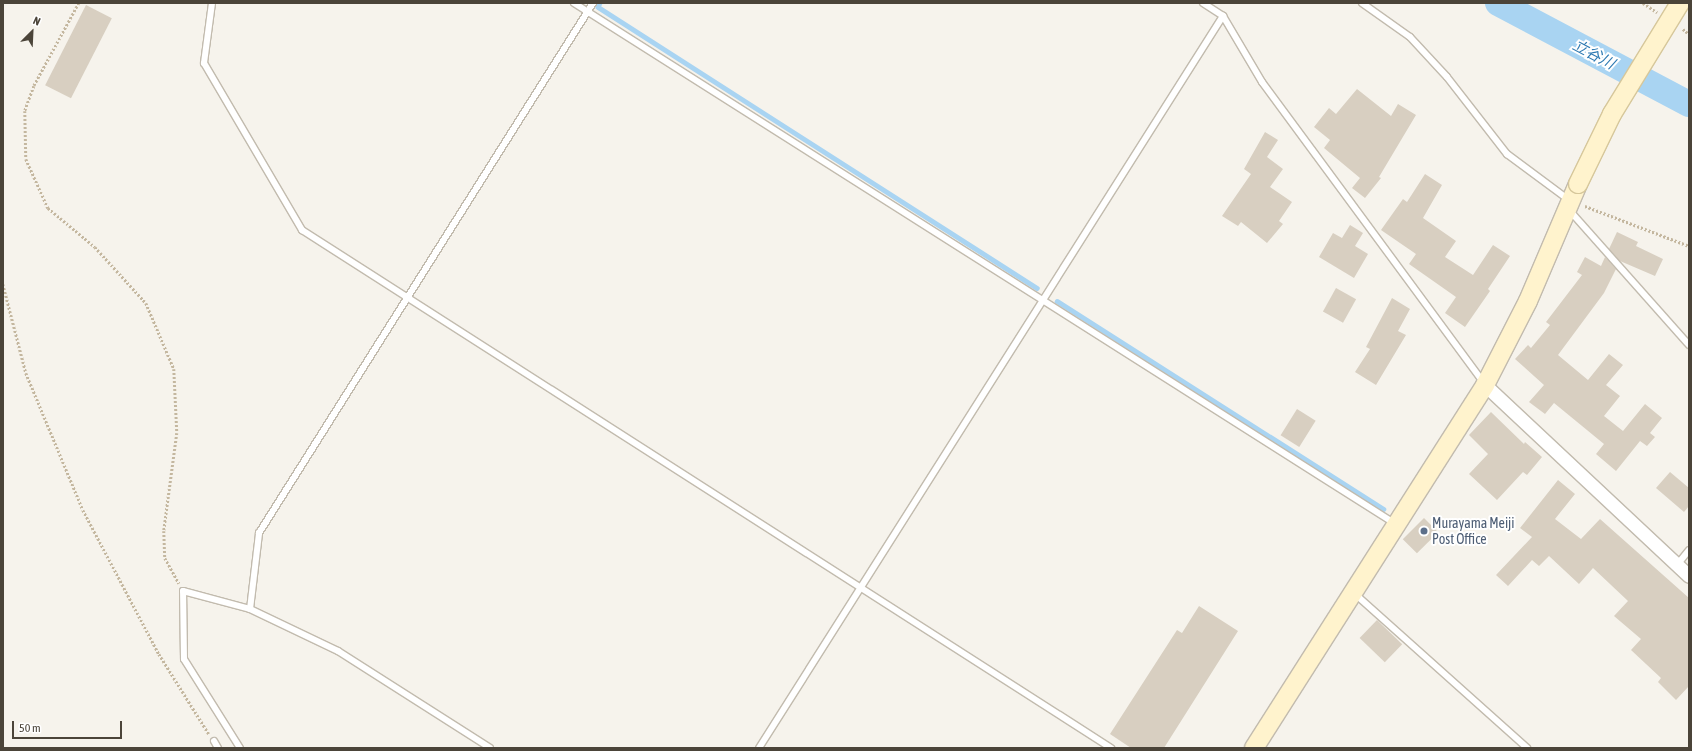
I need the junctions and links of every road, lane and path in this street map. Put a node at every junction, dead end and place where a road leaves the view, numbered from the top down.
1 (79, 3) edge
2 (212, 3) edge
3 (574, 3) edge
4 (593, 3) edge
5 (1203, 3) edge
6 (1362, 3) edge
7 (1680, 3) edge
8 (587, 11) junction
9 (1223, 16) junction
10 (1568, 204) junction
11 (1689, 246) edge
12 (3, 284) edge
13 (406, 298) junction
14 (1042, 301) junction
15 (1689, 344) edge
16 (1485, 385) junction
17 (1396, 524) junction
18 (1689, 550) edge
19 (1677, 565) junction
20 (1689, 576) edge
21 (861, 587) junction
22 (183, 591) junction
23 (1353, 593) junction
24 (250, 609) junction
25 (214, 741) joint
26 (218, 748) edge
27 (240, 748) edge
28 (490, 748) edge
29 (760, 748) edge
30 (1111, 748) edge
31 (1254, 748) edge
32 (1527, 748) edge

1 - 22 path
2 - 13 lane
3 - 8 lane
4 - 8 lane
5 - 9 lane
6 - 10 lane
7 - 10 street, bridge
8 - 13 lane
8 - 14 lane
9 - 14 lane
9 - 16 lane
10 - 11 path
10 - 15 lane
10 - 16 street
12 - 25 path
13 - 21 lane
13 - 24 lane
14 - 17 lane
14 - 21 lane
16 - 17 street
16 - 19 street
17 - 23 street
18 - 19 lane
19 - 20 street
21 - 29 lane
21 - 30 lane
22 - 24 lane
22 - 27 lane
23 - 31 street
23 - 32 lane
24 - 28 lane
25 - 26 lane

